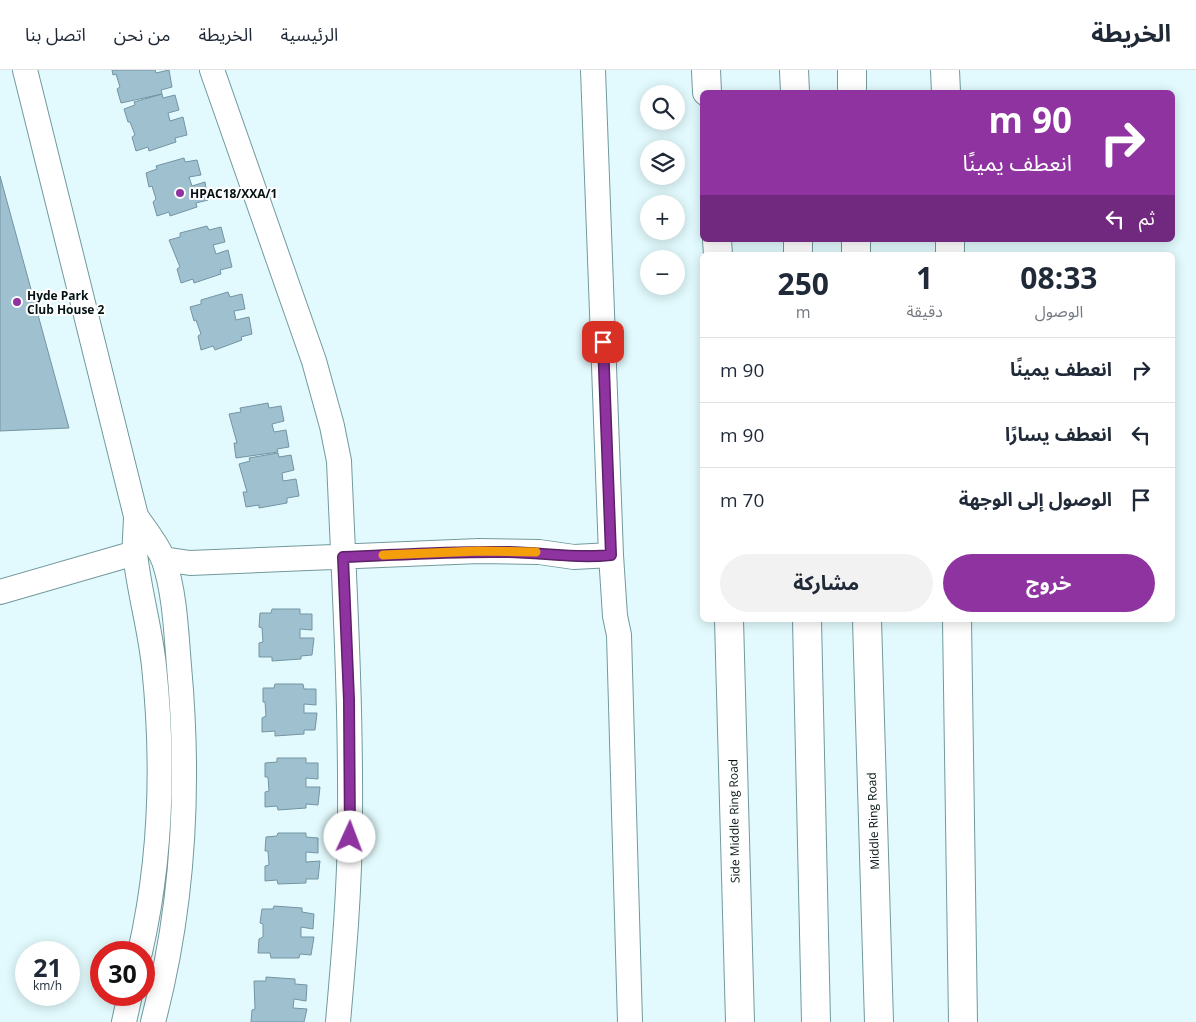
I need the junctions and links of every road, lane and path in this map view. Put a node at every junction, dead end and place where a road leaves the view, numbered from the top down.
1 (24, 70) edge
2 (212, 70) edge
3 (593, 70) edge
4 (706, 70) edge
5 (794, 70) edge
6 (852, 70) edge
7 (945, 70) edge
8 (708, 90) edge
9 (794, 90) edge
10 (852, 90) edge
11 (946, 90) edge
12 (136, 516) junction
13 (135, 552) junction
14 (611, 555) junction
15 (343, 557) junction
16 (163, 559) junction
17 (0, 592) edge
18 (729, 622) edge
19 (807, 622) edge
20 (867, 622) edge
21 (957, 622) edge
22 (143, 941) edge
23 (128, 1006) edge
24 (124, 1022) edge
25 (153, 1022) edge
26 (338, 1022) edge
27 (630, 1022) edge
28 (740, 1022) edge
29 (816, 1022) edge
30 (879, 1022) edge
31 (963, 1022) edge

1 - 12 street
2 - 15 street
3 - 14 street
4 - 8 highway
5 - 9 highway
6 - 10 highway
7 - 11 highway
12 - 13 street
12 - 16 street
13 - 17 street
13 - 22 street
14 - 15 street
14 - 27 street
15 - 16 street
15 - 26 street
16 - 25 street
18 - 28 highway, Side Middle Ring Road
19 - 29 highway
20 - 30 highway, Middle Ring Road
21 - 31 highway
23 - 24 street

